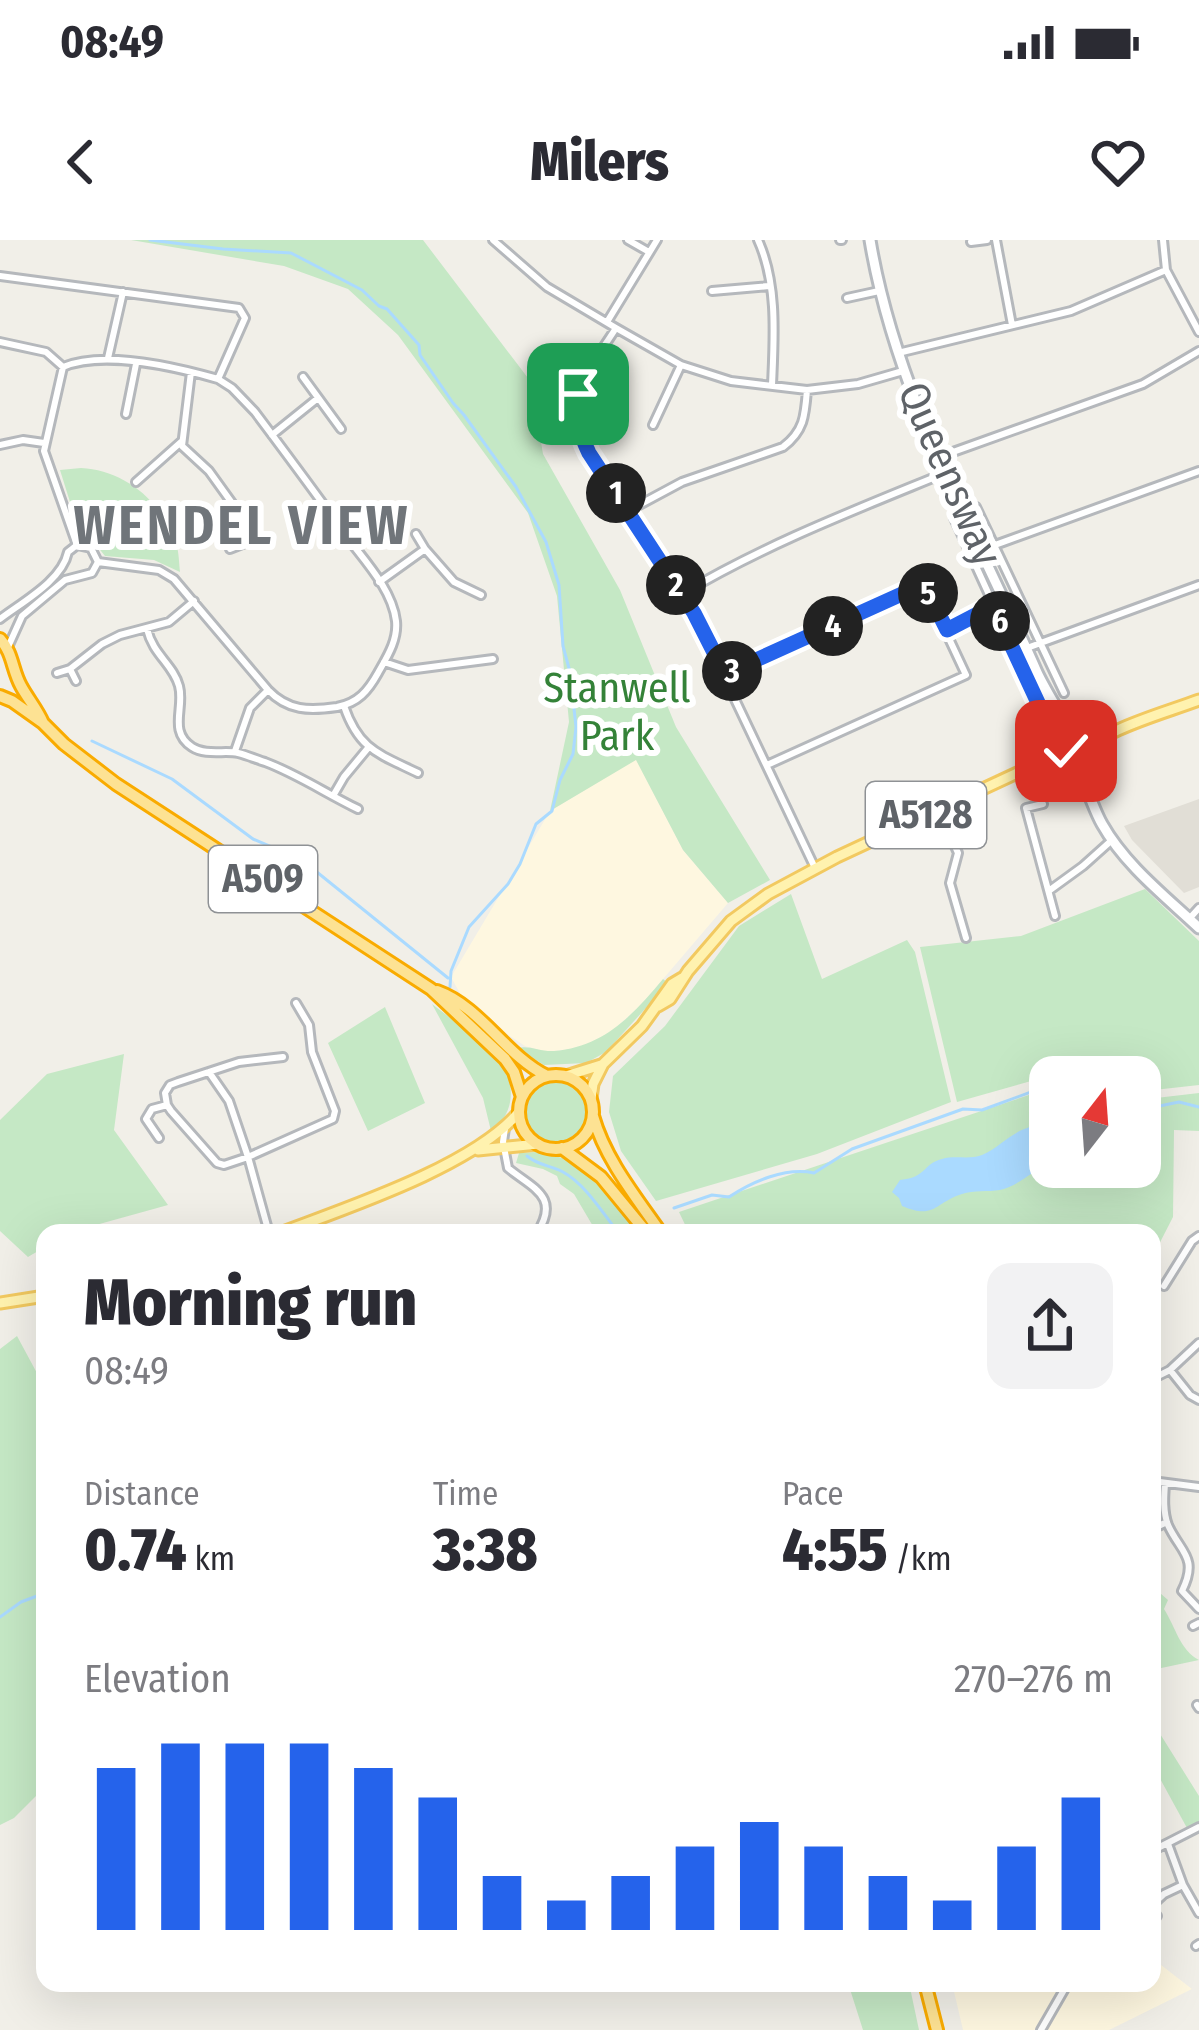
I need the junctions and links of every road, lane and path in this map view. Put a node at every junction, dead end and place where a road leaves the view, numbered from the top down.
1 (493, 240) edge
2 (628, 240) edge
3 (657, 240) edge
4 (758, 240) edge
5 (870, 240) edge
6 (992, 240) edge
7 (1163, 240) edge
8 (971, 242) edge
9 (649, 252) junction
10 (1166, 270) junction
11 (0, 277) edge
12 (769, 286) junction
13 (712, 291) dead end
14 (879, 291) junction
15 (123, 292) junction
16 (847, 298) dead end
17 (607, 322) junction
18 (1012, 325) junction
19 (616, 328) junction
20 (1199, 332) edge
21 (0, 342) edge
22 (1199, 351) edge
23 (898, 353) junction
24 (108, 358) junction
25 (136, 364) junction
26 (682, 365) junction
27 (63, 367) junction
28 (903, 371) junction
29 (191, 372) junction
30 (302, 377) dead end
31 (218, 379) junction
32 (772, 385) junction
33 (807, 390) junction
34 (318, 398) junction
35 (126, 414) dead end
36 (653, 425) dead end
37 (341, 429) dead end
38 (272, 435) junction
39 (181, 442) junction
40 (44, 443) junction
41 (0, 445) edge
42 (939, 457) junction
43 (1199, 471) edge
44 (946, 472) junction
45 (136, 482) dead end
46 (976, 507) dead end
47 (628, 511) junction
48 (954, 518) dead end
49 (416, 534) dead end
50 (77, 545) junction
51 (995, 545) junction
52 (230, 549) dead end
53 (425, 549) junction
54 (98, 562) junction
55 (66, 563) junction
56 (76, 576) junction
57 (379, 582) junction
58 (1199, 585) edge
59 (682, 594) junction
60 (481, 595) dead end
61 (1006, 599) junction
62 (194, 602) junction
63 (993, 606) junction
64 (0, 619) edge
65 (147, 629) junction
66 (947, 630) junction
67 (1039, 642) junction
68 (4, 643) edge
69 (1027, 648) junction
70 (494, 659) dead end
71 (384, 662) junction
72 (13, 665) junction
73 (70, 668) junction
74 (57, 673) dead end
75 (725, 674) junction
76 (76, 681) dead end
77 (268, 690) junction
78 (1064, 692) dead end
79 (0, 693) edge
80 (1199, 700) edge
81 (1051, 702) junction
82 (344, 706) junction
83 (43, 723) junction
84 (1055, 723) junction
85 (1115, 731) junction
86 (368, 748) junction
87 (1070, 748) junction
88 (235, 751) junction
89 (767, 765) junction
90 (1030, 767) junction
91 (418, 773) dead end
92 (333, 796) junction
93 (346, 803) junction
94 (1043, 803) dead end
95 (358, 809) dead end
96 (939, 810) junction
97 (341, 814) dead end
98 (1112, 840) junction
99 (815, 868) junction
100 (1050, 890) junction
101 (1199, 908) edge
102 (1055, 916) dead end
103 (1189, 919) junction
104 (1199, 928) edge
105 (966, 938) dead end
106 (431, 988) junction
107 (296, 1003) dead end
108 (283, 1057) dead end
109 (603, 1064) junction
110 (209, 1072) junction
111 (547, 1076) junction
112 (566, 1076) junction
113 (522, 1097) junction
114 (167, 1106) junction
115 (591, 1106) junction
116 (519, 1112) junction
117 (505, 1128) junction
118 (159, 1138) dead end
119 (538, 1144) junction
120 (504, 1147) junction
121 (562, 1148) junction
122 (470, 1151) junction
123 (248, 1157) junction
124 (266, 1224) edge
125 (303, 1224) edge
126 (541, 1224) edge
127 (640, 1224) edge
128 (655, 1224) edge
129 (1199, 1236) edge
130 (1164, 1286) dead end
131 (36, 1297) edge
132 (0, 1303) edge
133 (1199, 1343) edge
134 (1170, 1370) junction
135 (1161, 1374) edge
136 (1199, 1400) edge
137 (1161, 1483) edge
138 (1166, 1484) junction
139 (1199, 1487) edge
140 (1167, 1522) junction
141 (1161, 1525) edge
142 (1199, 1609) edge
143 (1199, 1827) edge
144 (1168, 1844) junction
145 (1161, 1847) edge
146 (1183, 1885) junction
147 (1161, 1898) edge
148 (1199, 1913) edge
149 (927, 1992) edge
150 (1062, 1992) edge
151 (933, 2030) edge
152 (1041, 2030) edge

1 - 17 street
2 - 9 street
3 - 9 street
4 - 12 street
5 - 14 street, Queensway
6 - 8 street
6 - 18 street
7 - 10 street
9 - 17 street
10 - 18 street
10 - 20 street
11 - 15 street
12 - 13 street
12 - 32 street
14 - 16 street
14 - 23 street, Queensway
15 - 24 street
15 - 31 street
17 - 19 street
18 - 23 street
19 - 26 street
19 - 47 street
21 - 27 street
22 - 42 street
23 - 28 street, Queensway
24 - 25 street
24 - 27 street
25 - 29 street
25 - 35 street
26 - 32 street
26 - 36 street
27 - 40 street
28 - 33 street
28 - 42 street, Queensway
29 - 31 street
29 - 39 street
30 - 34 street
31 - 38 street
32 - 33 street
33 - 47 street
34 - 37 street
34 - 38 street
38 - 57 street
39 - 45 street
39 - 52 street
40 - 41 street
40 - 50 street
42 - 44 street, Queensway
43 - 51 street
44 - 59 street
44 - 61 street, Queensway
46 - 51 street
47 - 59 street
48 - 63 street, Queensway
49 - 53 street
50 - 54 street
50 - 55 street
51 - 67 street
53 - 57 street
53 - 60 street
54 - 56 street
54 - 62 street
55 - 56 street
55 - 64 street
56 - 68 street
57 - 71 street
58 - 67 street
59 - 75 street
61 - 63 street
61 - 69 street, Queensway
62 - 65 street
62 - 77 street
63 - 66 street
63 - 84 street, Queensway
65 - 73 street
65 - 88 street
66 - 75 street
66 - 89 street
67 - 69 street
67 - 78 street
68 - 72 highway
69 - 81 street, Queensway
70 - 71 street
71 - 82 street
72 - 79 highway
72 - 83 highway, A509
73 - 74 street
73 - 76 street
75 - 89 street
77 - 82 street
77 - 88 street
79 - 83 highway, A509
80 - 85 main road, A5128
81 - 84 street, Queensway
81 - 87 street, Queensway
82 - 86 street
83 - 106 highway, A509
84 - 87 street, Queensway
85 - 87 main road, A5128
85 - 87 main road, A5128
86 - 91 street
86 - 92 street
87 - 90 main road, A5128
87 - 90 main road, A5128
87 - 98 street
88 - 92 street
89 - 99 street
90 - 96 main road, A5128
92 - 93 street
93 - 95 street
93 - 97 street
94 - 100 street
96 - 99 main road, A5128
96 - 105 street
98 - 100 street
98 - 103 street
99 - 109 main road, A5128
100 - 102 street
101 - 103 street
103 - 104 street
106 - 111 highway, A509
106 - 113 highway, A509
107 - 123 street
108 - 110 street
109 - 112 main road, A5128
109 - 115 main road, A5128
110 - 114 street
110 - 123 street
111 - 112 highway
111 - 113 highway
112 - 115 highway
113 - 116 highway
114 - 118 street
114 - 123 street
115 - 121 highway
115 - 128 highway
116 - 117 main road
116 - 119 highway
117 - 120 street
117 - 122 main road
119 - 120 main road
119 - 121 highway
120 - 122 main road
120 - 126 street
121 - 127 highway
122 - 125 main road
123 - 124 street
129 - 130 street
131 - 132 main road
133 - 134 street
134 - 135 street
134 - 136 street
137 - 138 street
138 - 139 street
138 - 140 street
140 - 141 street
140 - 142 street
143 - 144 street
144 - 145 street
144 - 146 street
146 - 147 street
146 - 148 street
149 - 151 highway
150 - 152 street

